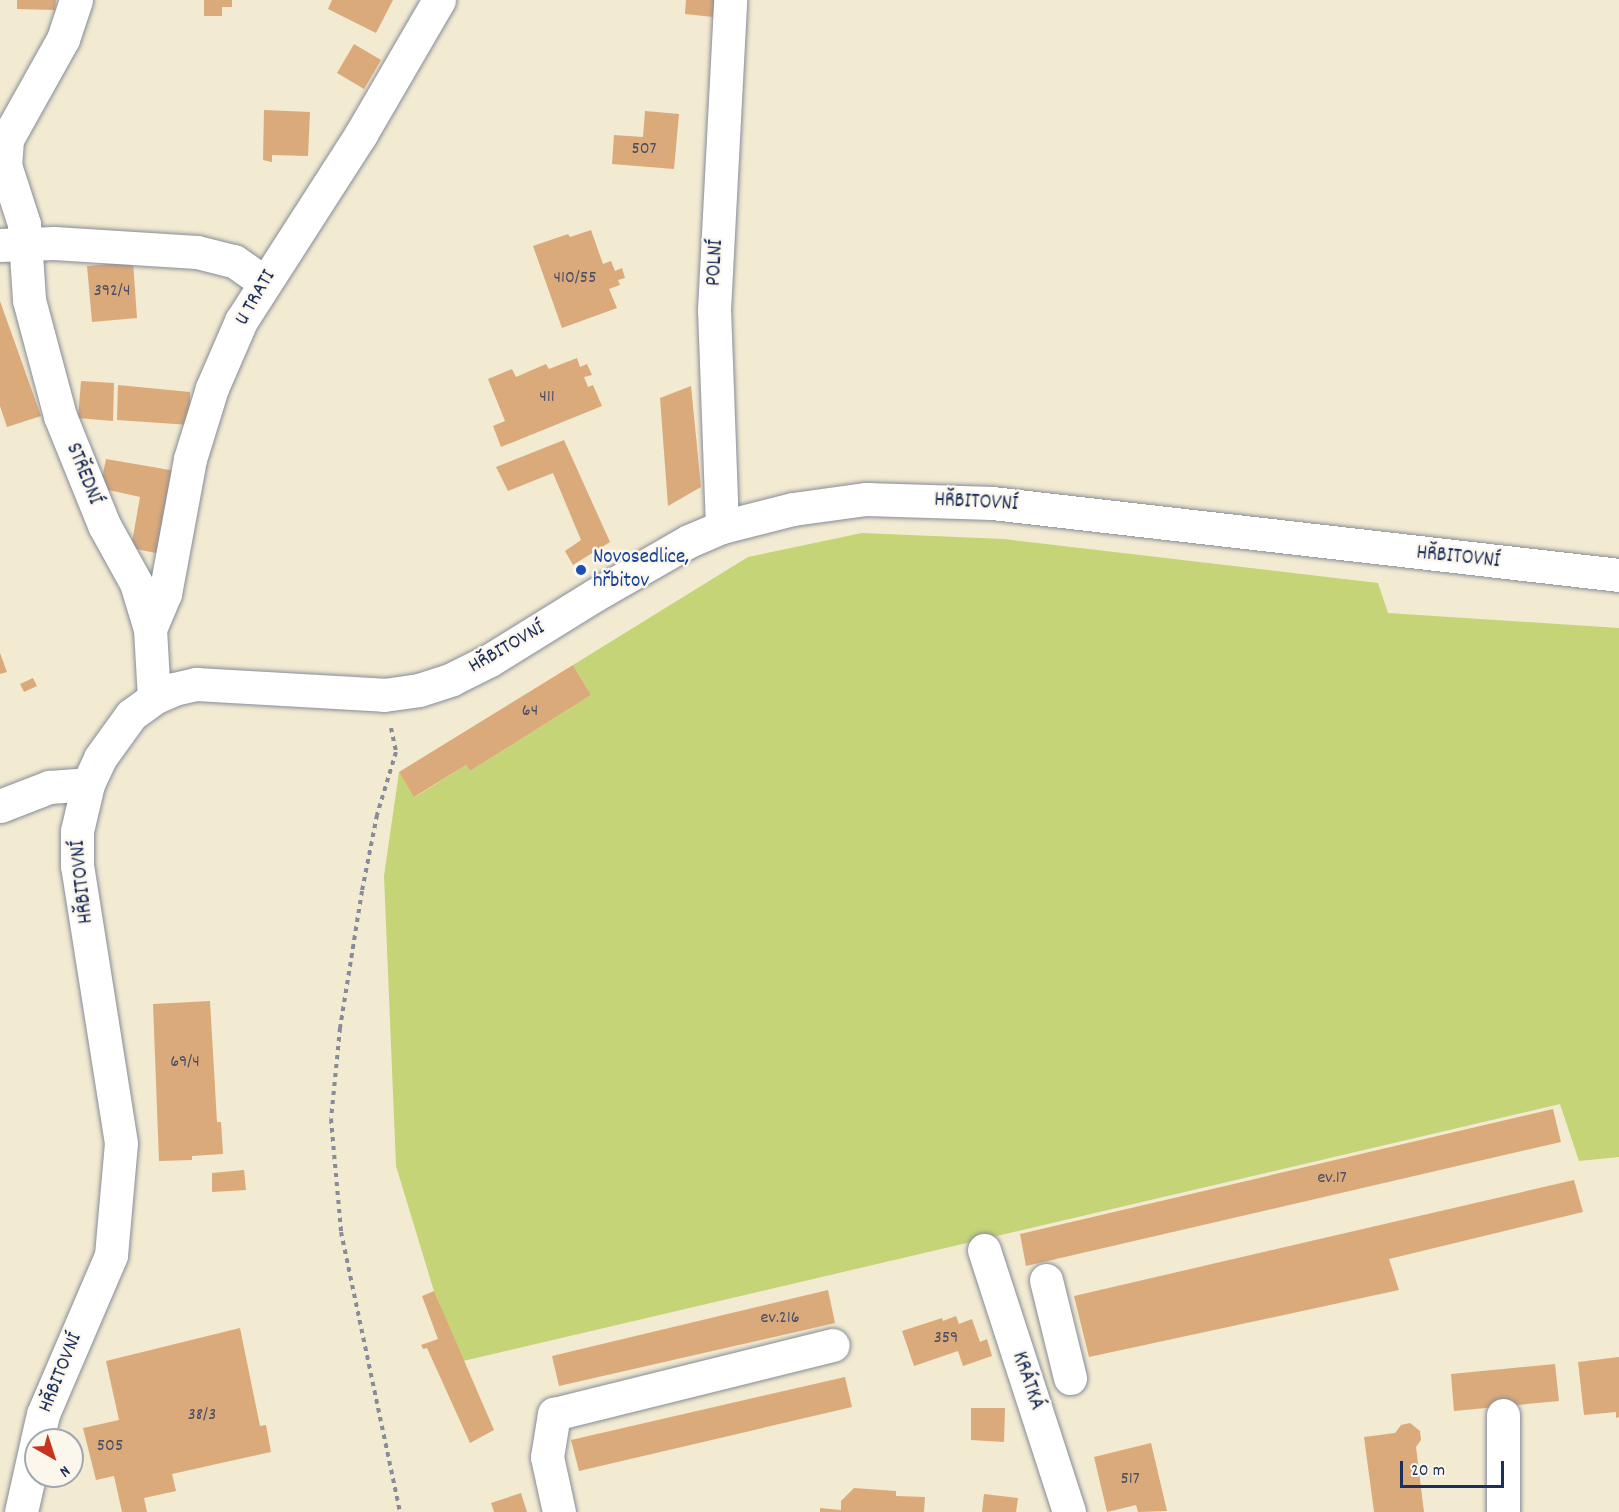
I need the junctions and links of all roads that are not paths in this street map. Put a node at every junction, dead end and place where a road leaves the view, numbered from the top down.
1 (76, 0) edge
2 (439, 0) edge
3 (730, 0) edge
4 (13, 245) edge
5 (264, 282) junction
6 (722, 527) junction
7 (1619, 575) edge
8 (150, 629) junction
9 (154, 698) junction
10 (88, 784) junction
11 (0, 806) edge
12 (984, 1250) dead end
13 (1046, 1280) dead end
14 (833, 1345) dead end
15 (1070, 1378) dead end
16 (1503, 1415) dead end
17 (40, 1428) edge
18 (26, 1488) edge
19 (21, 1512) edge
20 (559, 1512) edge
21 (1069, 1512) edge
22 (1503, 1512) edge

1 - 4 street, STŘEDNÍ
2 - 5 street, U TRATI
3 - 6 street, POLNÍ
4 - 5 street
4 - 8 street, STŘEDNÍ
5 - 8 street, U TRATI
6 - 7 street, HŘBITOVNÍ
6 - 9 street, HŘBITOVNÍ
8 - 9 street, STŘEDNÍ
9 - 10 street, HŘBITOVNÍ
10 - 11 street
10 - 17 street, HŘBITOVNÍ
12 - 21 street, KRÁTKÁ
13 - 15 street
14 - 20 street
16 - 22 street
18 - 19 street

